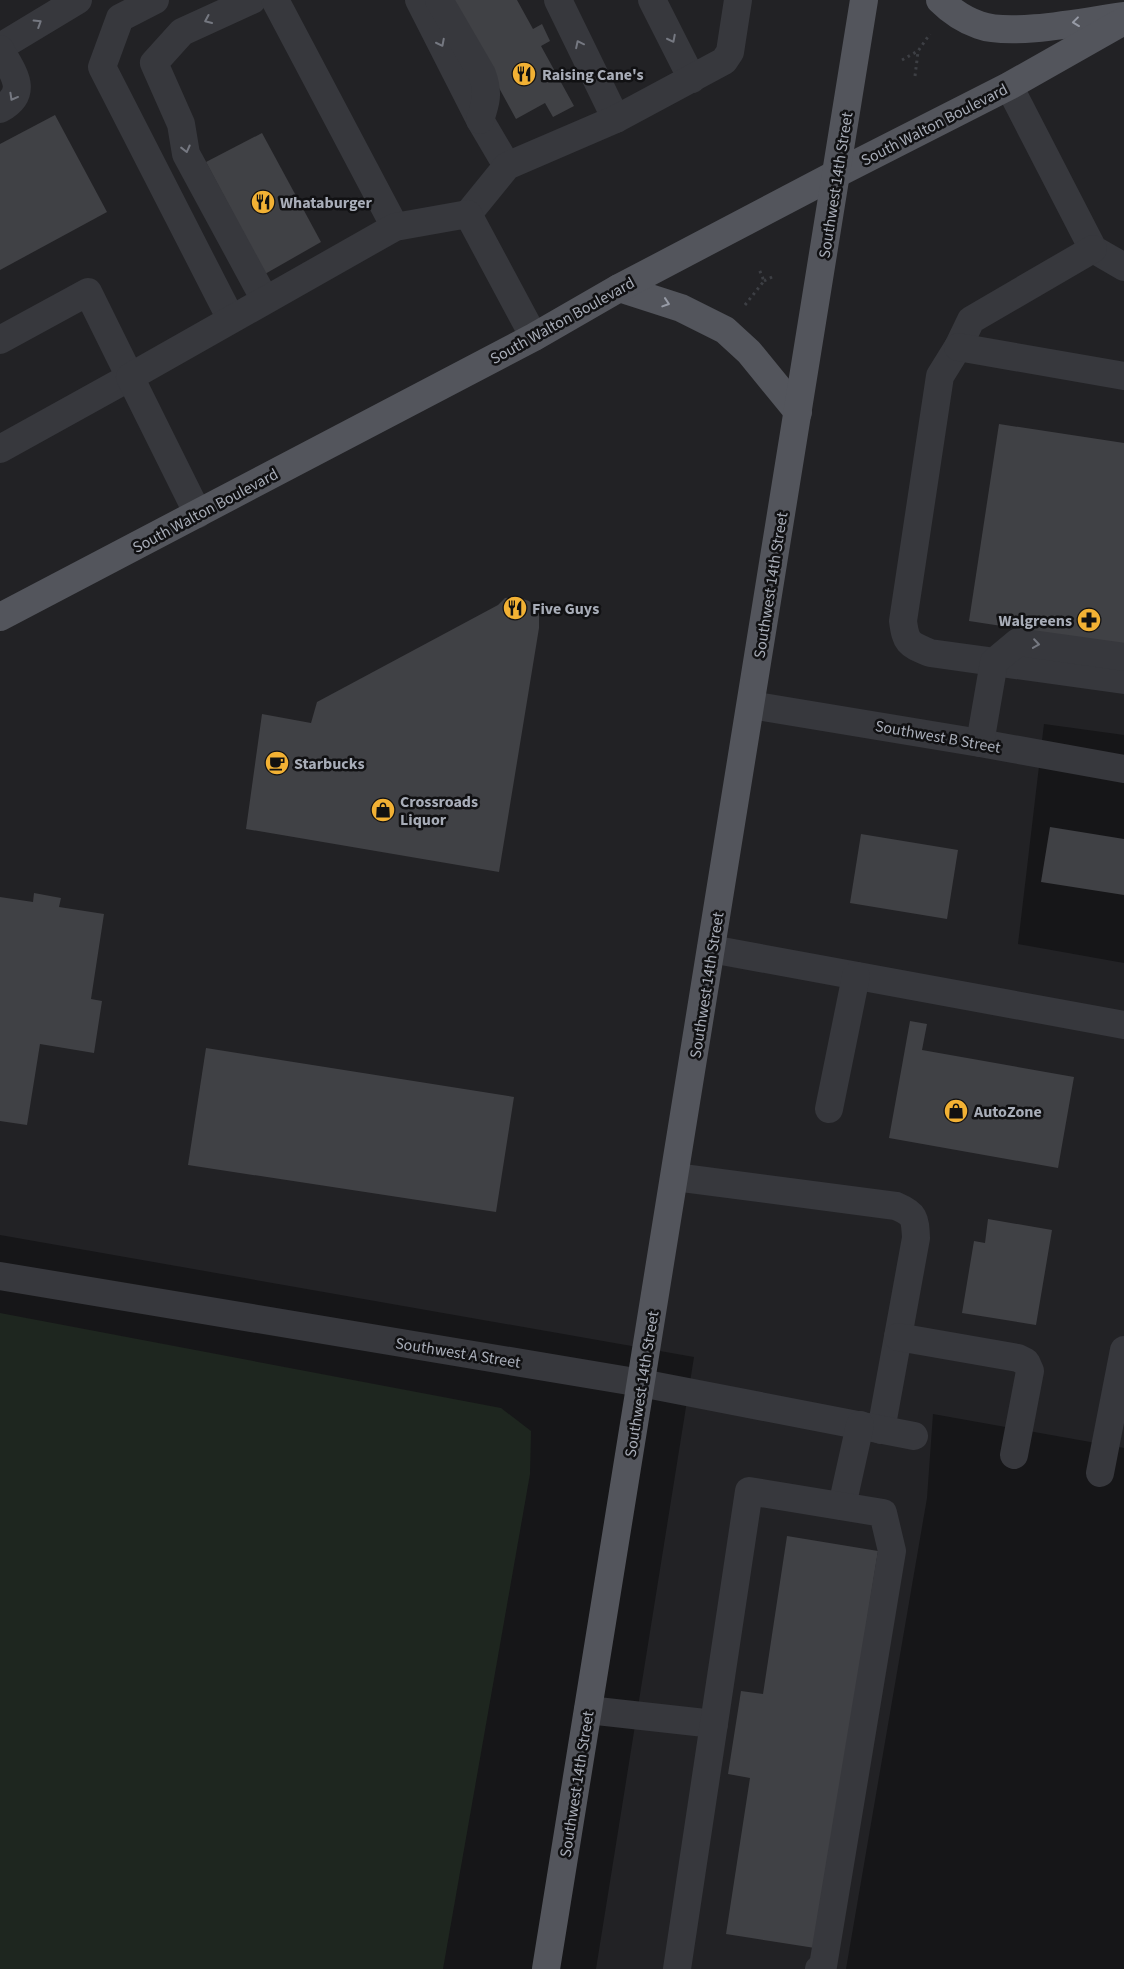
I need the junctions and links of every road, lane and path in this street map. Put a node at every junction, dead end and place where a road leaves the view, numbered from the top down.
1 (78, 0) edge
2 (155, 0) edge
3 (252, 0) edge
4 (275, 0) edge
5 (419, 0) edge
6 (439, 0) edge
7 (558, 0) edge
8 (652, 0) edge
9 (738, 0) edge
10 (864, 0) edge
11 (940, 0) edge
12 (1124, 16) edge
13 (1124, 21) edge
14 (933, 30) dead end
15 (0, 48) edge
16 (918, 52) junction
17 (902, 60) dead end
18 (915, 76) dead end
19 (692, 79) junction
20 (1009, 86) junction
21 (0, 109) edge
22 (616, 119) junction
23 (480, 120) junction
24 (507, 166) junction
25 (838, 173) junction
26 (468, 214) junction
27 (395, 227) junction
28 (1093, 249) junction
29 (1124, 267) edge
30 (759, 269) dead end
31 (774, 276) dead end
32 (764, 281) junction
33 (619, 288) junction
34 (265, 300) junction
35 (743, 307) dead end
36 (231, 320) junction
37 (534, 337) junction
38 (0, 340) edge
39 (958, 347) junction
40 (1124, 376) edge
41 (130, 377) junction
42 (798, 412) junction
43 (0, 449) edge
44 (198, 514) junction
45 (0, 617) edge
46 (1124, 657) edge
47 (994, 662) junction
48 (1124, 680) edge
49 (751, 705) junction
50 (980, 743) junction
51 (1124, 769) edge
52 (711, 949) junction
53 (856, 976) junction
54 (1124, 1025) edge
55 (830, 1109) dead end
56 (675, 1177) junction
57 (0, 1276) edge
58 (898, 1337) junction
59 (1124, 1350) edge
60 (641, 1383) junction
61 (870, 1428) junction
62 (914, 1436) dead end
63 (1014, 1455) dead end
64 (1100, 1473) dead end
65 (842, 1506) junction
66 (588, 1710) junction
67 (714, 1724) junction
68 (546, 1969) edge
69 (677, 1969) edge
70 (819, 1969) edge

15 -> 1 street
2 - 36 street
3 -> 34 street
4 - 27 street
5 -> 23 street
6 - 23 street
22 -> 7 street
8 -> 19 street
9 - 19 street
10 - 25 main road, Southwest 14th Street
12 -> 11 main road
13 - 20 main road, South Walton Boulevard
14 - 16 path
15 -> 21 street
16 - 17 path
16 - 18 path
19 - 22 street
20 - 25 main road, South Walton Boulevard
20 - 28 street
22 - 24 street
23 - 24 street
24 - 26 street
25 - 33 main road, South Walton Boulevard
25 - 42 main road, Southwest 14th Street
26 - 27 street
26 - 37 street
27 - 34 street
28 - 29 street
28 - 39 street
30 - 32 path
31 - 32 path
32 - 35 path
33 - 37 main road, South Walton Boulevard
33 -> 42 main road
34 - 36 street
36 - 41 street
37 - 44 main road, South Walton Boulevard
38 - 41 street
39 - 40 street
39 - 47 street
41 - 43 street
41 - 44 street
42 - 49 main road, Southwest 14th Street
44 - 45 main road, South Walton Boulevard
47 -> 46 street
47 - 48 street
47 - 50 street
49 - 50 street, Southwest B Street
49 - 52 main road, Southwest 14th Street
50 - 51 street, Southwest B Street
52 - 53 street
52 - 56 main road, Southwest 14th Street
53 - 54 street
53 - 55 street
56 - 58 street
56 - 60 main road, Southwest 14th Street
57 - 60 street, Southwest A Street
58 - 61 street
58 - 63 street
59 - 64 street
60 - 61 street, Southwest A Street
60 - 66 main road, Southwest 14th Street
61 - 62 street, Southwest A Street
61 - 65 street
65 - 67 street
65 - 70 street
66 - 67 street
66 - 68 main road, Southwest 14th Street
67 - 69 street

